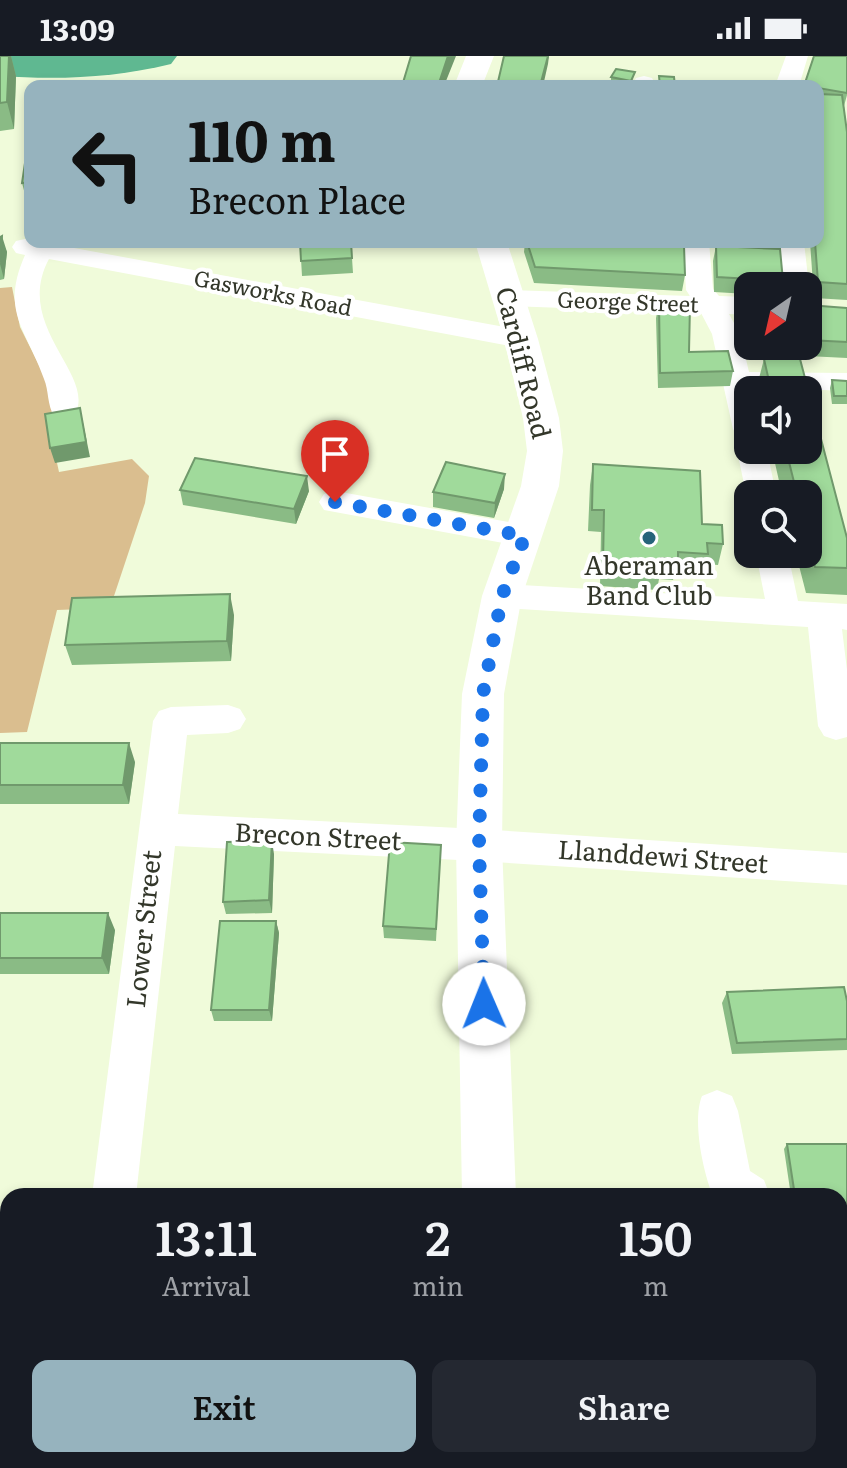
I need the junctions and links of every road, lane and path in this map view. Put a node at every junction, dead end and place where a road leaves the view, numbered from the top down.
1 (480, 56) edge
2 (797, 56) edge
3 (470, 80) edge
4 (789, 80) edge
5 (493, 248) edge
6 (696, 248) edge
7 (792, 248) edge
8 (794, 272) edge
9 (509, 298) junction
10 (711, 305) junction
11 (734, 306) edge
12 (521, 339) junction
13 (737, 376) edge
14 (822, 381) edge
15 (847, 382) edge
16 (64, 409) edge
17 (335, 502) dead end
18 (525, 536) junction
19 (775, 568) edge
20 (502, 596) junction
21 (784, 614) junction
22 (835, 616) edge
23 (228, 719) dead end
24 (836, 726) dead end
25 (156, 829) junction
26 (479, 845) junction
27 (847, 870) edge
28 (717, 1111) dead end
29 (115, 1188) edge
30 (489, 1188) edge
31 (736, 1188) edge

1 - 3 main road
2 - 4 street
5 - 9 main road, Cardiff Road
6 - 10 street
7 - 8 street
9 - 10 street, George Street
9 - 12 main road, Cardiff Road
10 - 11 street, George Street
10 - 13 street
12 - 16 street, Gasworks Road
12 - 18 main road, Cardiff Road
14 - 15 street
17 - 18 street
18 - 20 main road, Cardiff Road
19 - 21 street
20 - 21 street
20 - 26 main road, Cardiff Road
21 - 22 street
22 - 24 street
23 - 25 street, Lower Street
25 - 26 street, Brecon Street
25 - 29 street, Lower Street
26 - 27 street, Llanddewi Street
26 - 30 main road, Cardiff Road
28 - 31 street

